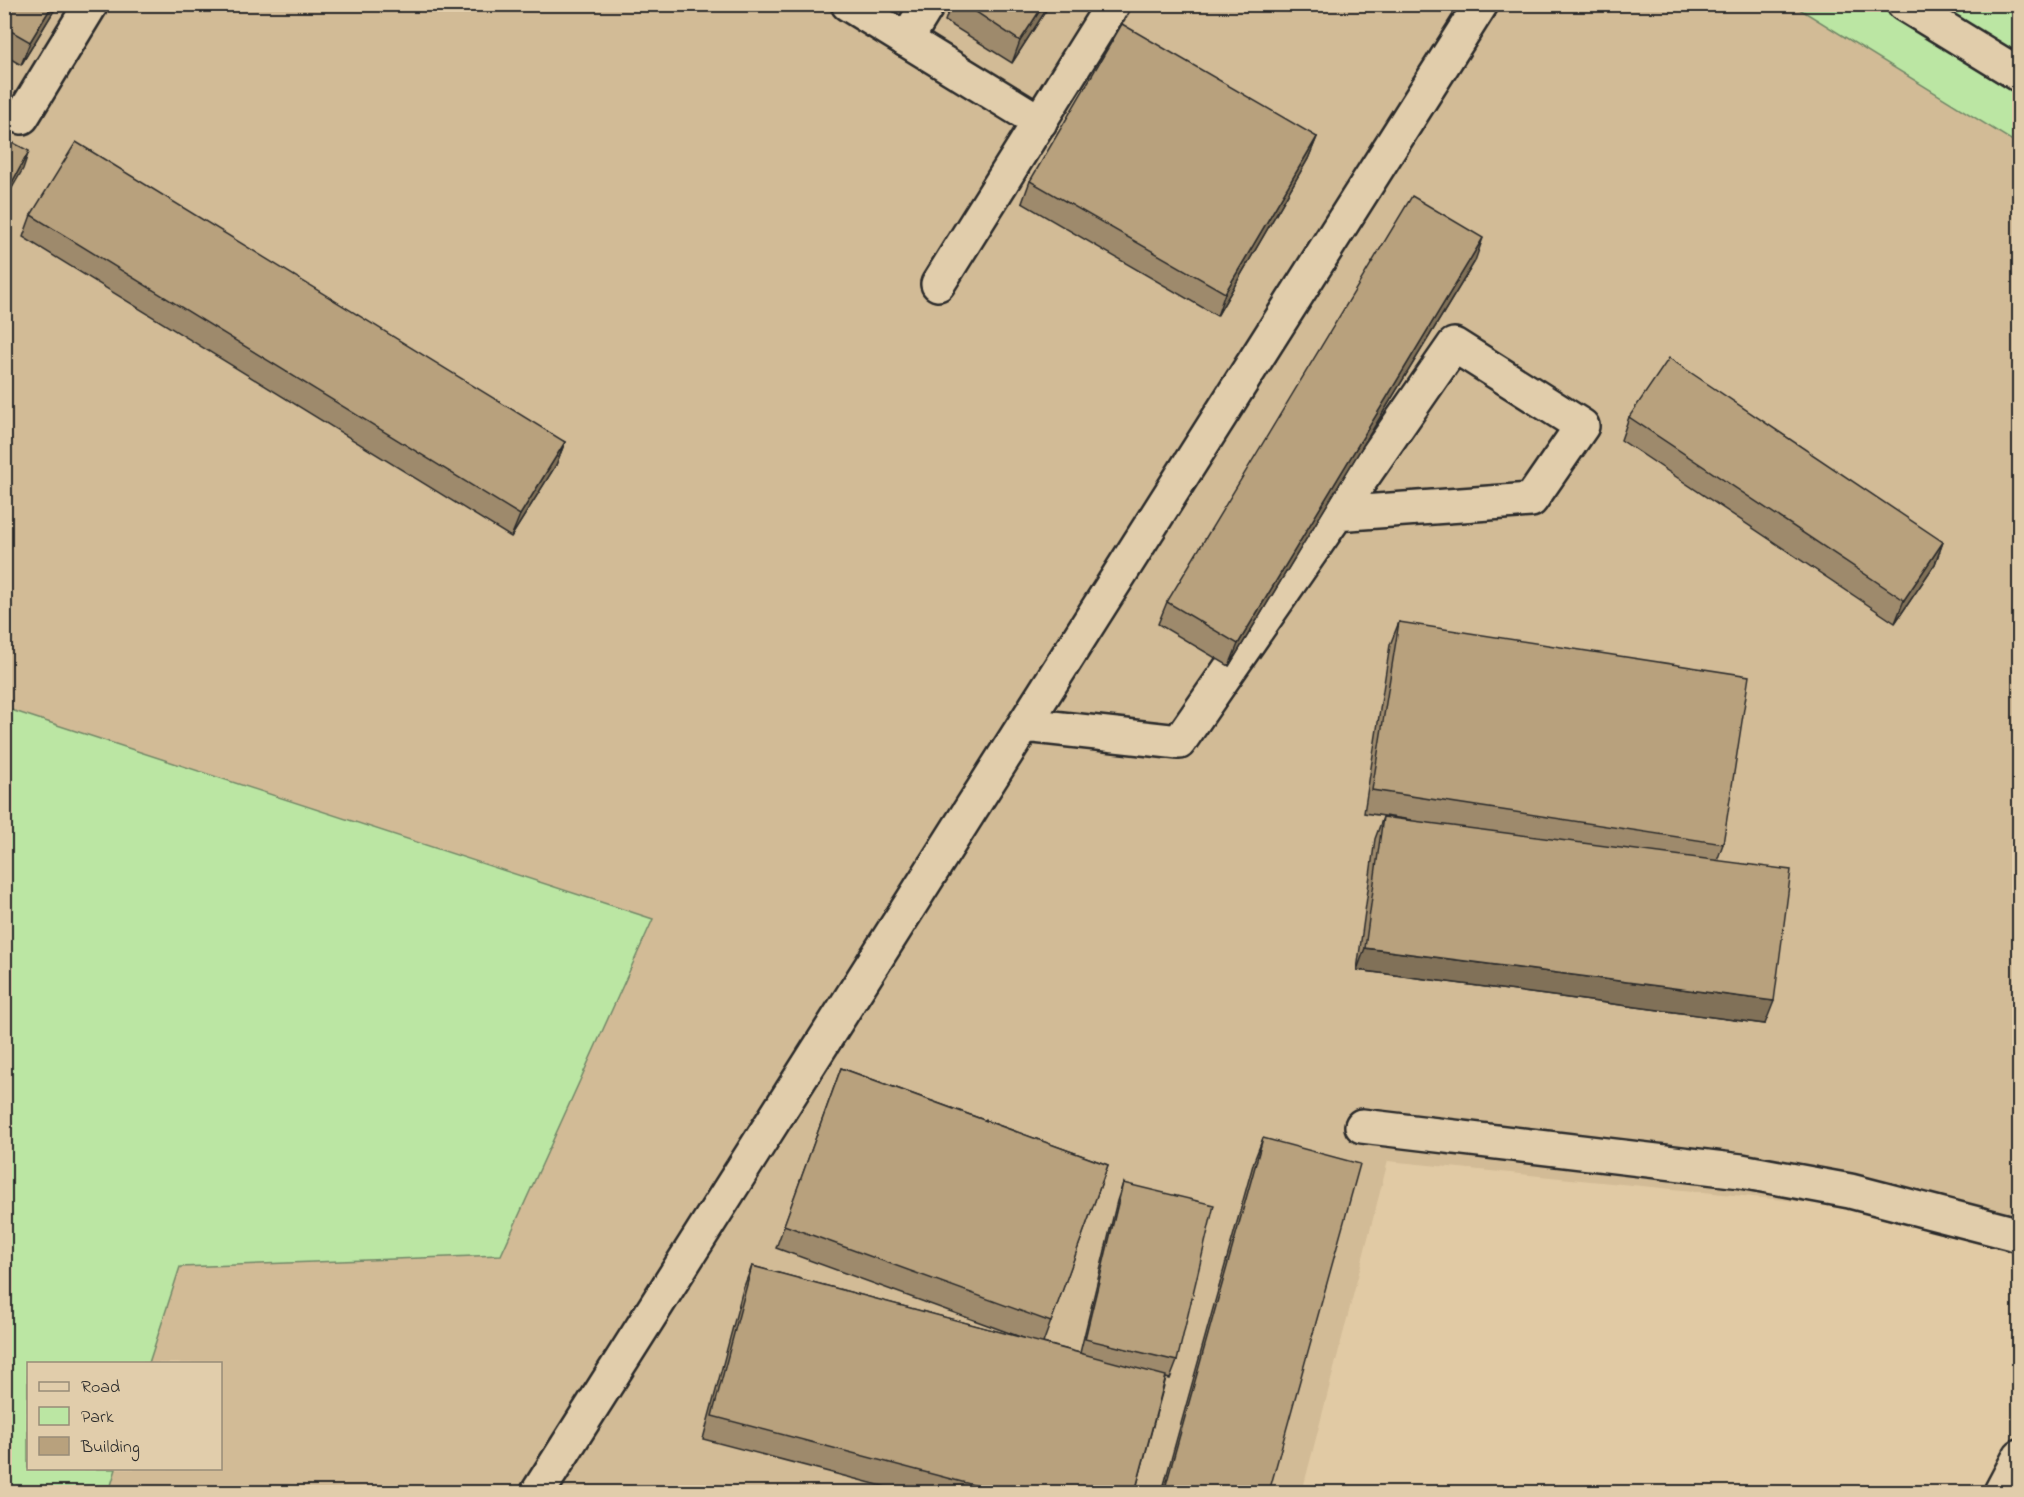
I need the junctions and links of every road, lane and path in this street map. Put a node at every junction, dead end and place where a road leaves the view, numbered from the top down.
1 (91, 4) edge
2 (848, 4) edge
3 (928, 4) edge
4 (1113, 4) edge
5 (1481, 4) edge
6 (1904, 4) edge
7 (906, 40) junction
8 (2019, 75) edge
9 (22, 117) dead end
10 (1040, 122) junction
11 (938, 284) dead end
12 (1335, 514) junction
13 (1025, 725) junction
14 (1362, 1126) dead end
15 (2019, 1235) edge
16 (2019, 1456) edge
17 (538, 1492) edge
18 (2001, 1492) edge

1 - 9 street
2 - 7 street
3 - 7 street
4 - 10 street
5 - 13 street
6 - 8 street
7 - 10 street
10 - 11 street
12 - 12 street
12 - 13 street
13 - 17 street
14 - 15 street
16 - 18 street

